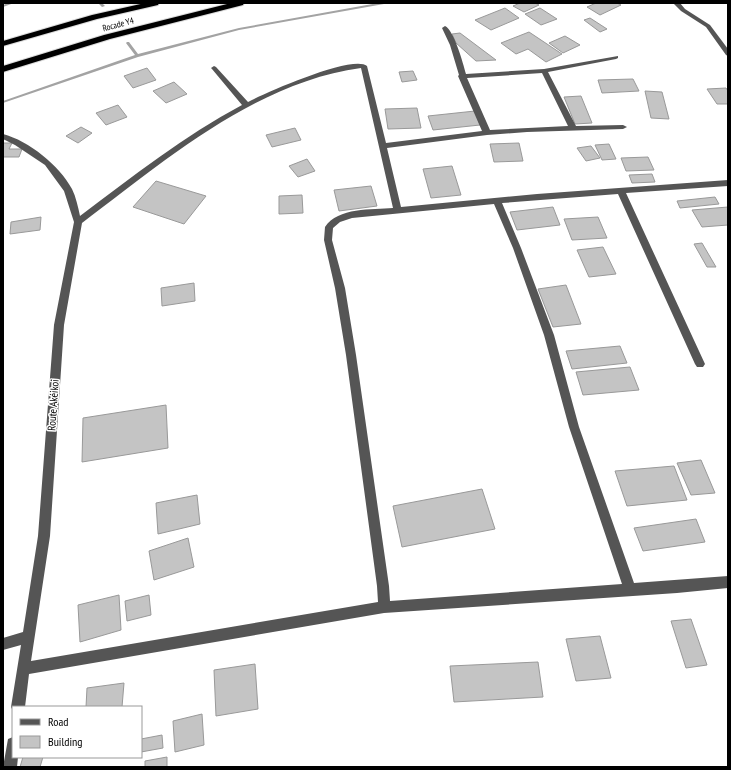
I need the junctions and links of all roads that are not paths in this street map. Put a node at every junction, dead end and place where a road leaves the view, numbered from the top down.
1 (155, 3) edge
2 (240, 3) edge
3 (676, 3) edge
4 (445, 28) dead end
5 (3, 44) edge
6 (728, 54) edge
7 (616, 57) dead end
8 (214, 68) dead end
9 (3, 69) edge
10 (544, 71) junction
11 (462, 76) junction
12 (247, 106) junction
13 (623, 127) dead end
14 (573, 128) junction
15 (487, 133) junction
16 (3, 136) edge
17 (384, 146) junction
18 (728, 183) edge
19 (621, 191) junction
20 (497, 201) junction
21 (398, 210) junction
22 (78, 222) junction
23 (700, 364) dead end
24 (728, 582) edge
25 (630, 590) junction
26 (384, 607) junction
27 (29, 636) junction
28 (3, 644) edge
29 (24, 669) junction
30 (18, 706) edge
31 (12, 752) edge
32 (10, 767) edge

1 - 5 highway, Rocade Y4
2 - 9 highway, Rocade Y4
3 - 6 street
4 - 11 street
7 - 10 street
8 - 12 street
10 - 11 street
10 - 14 street
11 - 15 street
12 - 17 street
12 - 22 street
13 - 14 street
14 - 15 street
15 - 17 street
16 - 22 street, Route Akéikoi
17 - 21 street
18 - 19 street
19 - 20 street
19 - 23 street
20 - 21 street
20 - 25 street
21 - 26 street
22 - 27 street, Route Akéikoi
24 - 25 street
25 - 26 street
26 - 29 street
27 - 28 street
27 - 29 street, Route Akéikoi
29 - 30 street, Route Akéikoi
31 - 32 street

